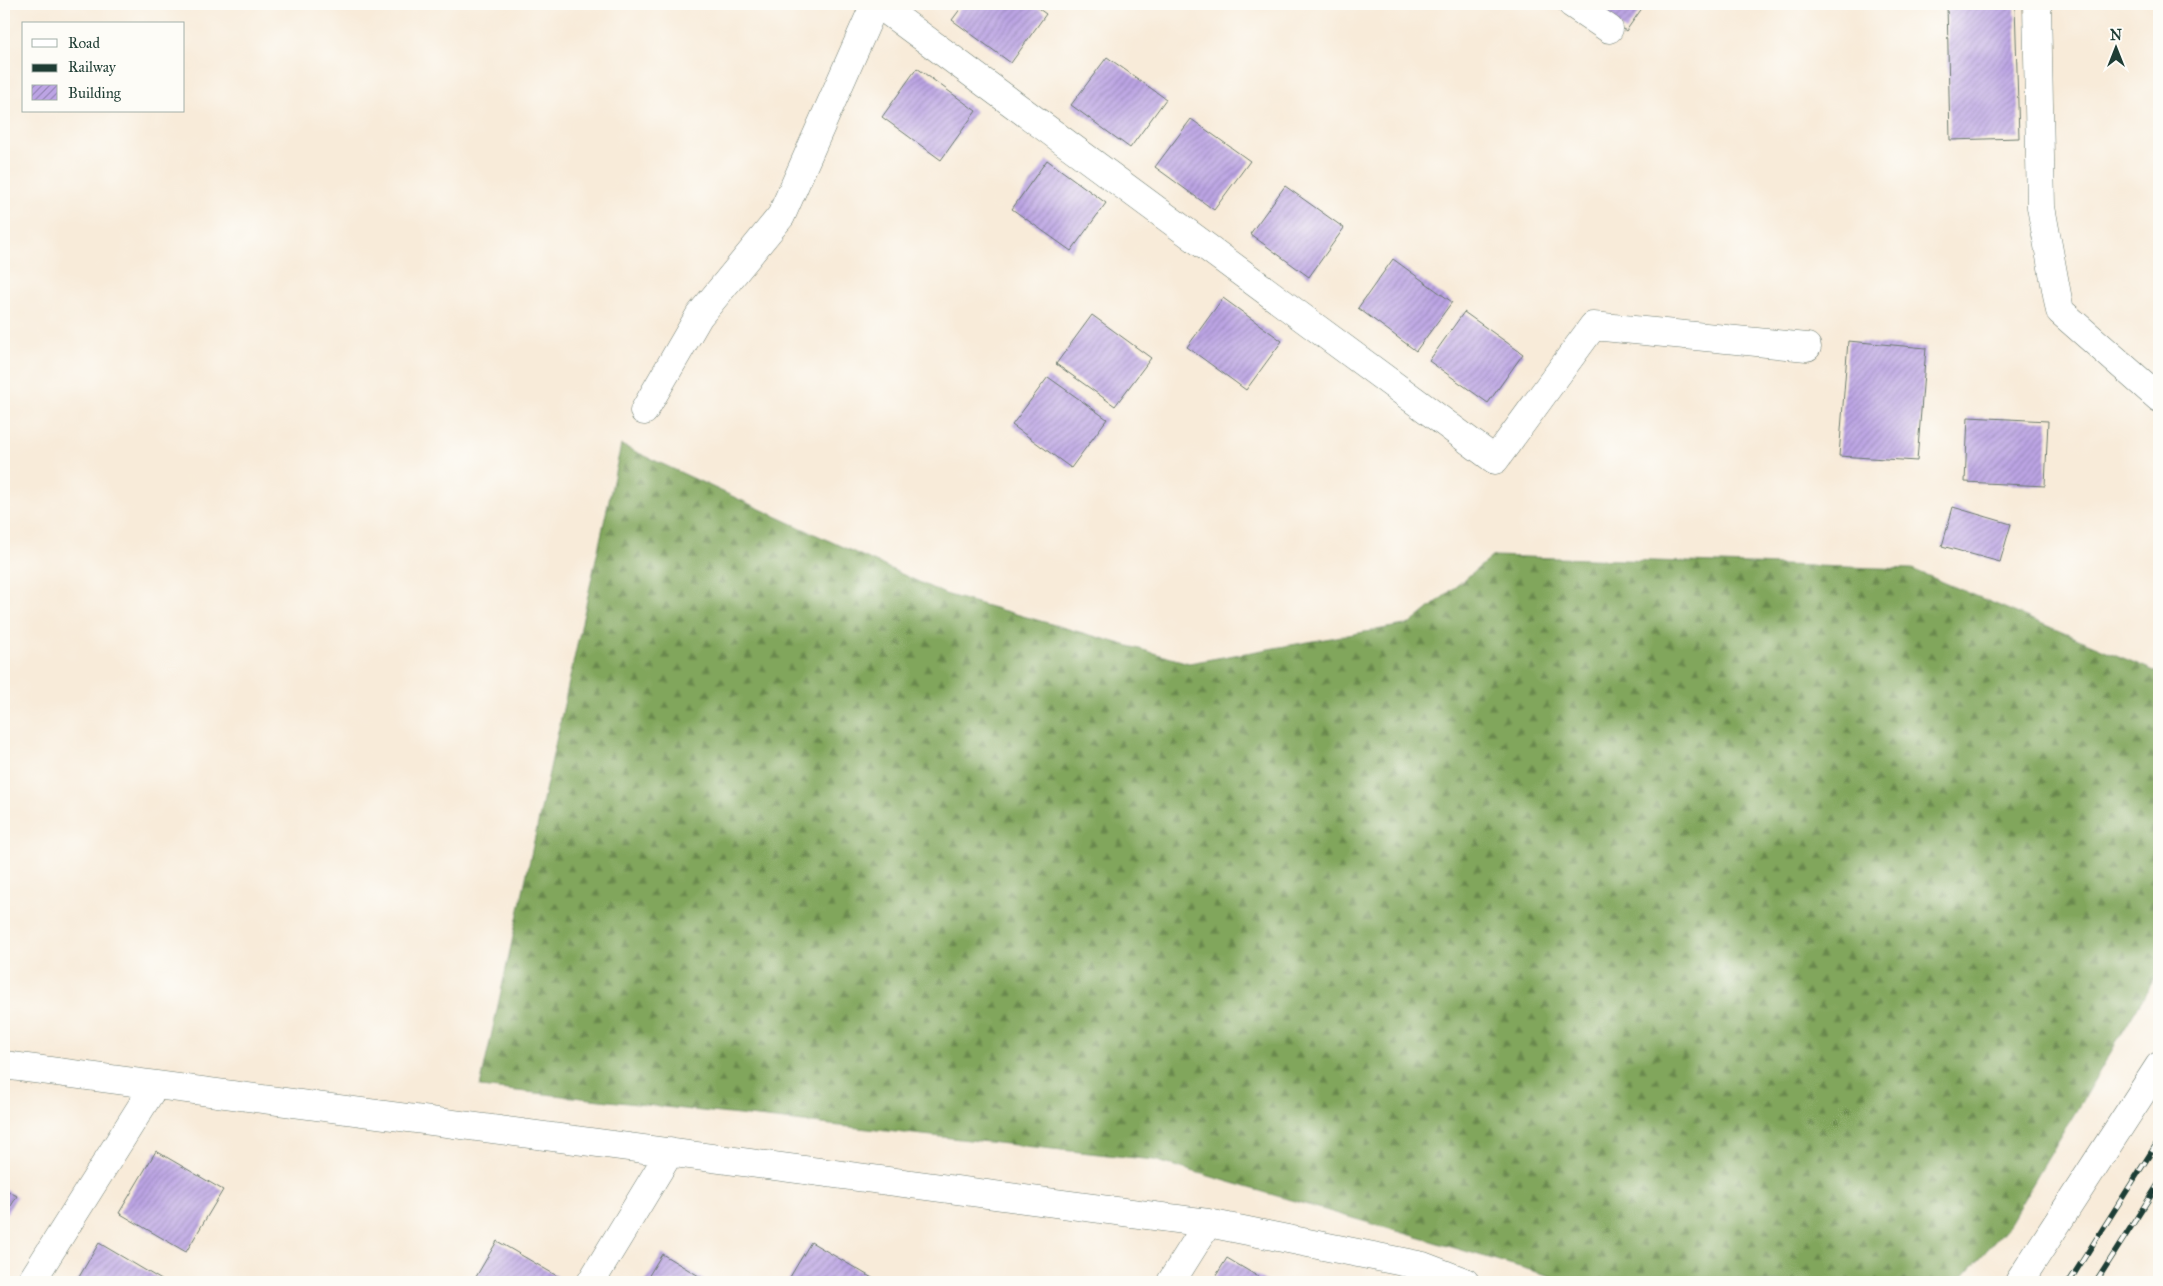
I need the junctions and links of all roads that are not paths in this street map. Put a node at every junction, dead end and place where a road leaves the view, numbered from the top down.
1 (877, 4) edge
2 (1572, 4) edge
3 (2037, 4) edge
4 (1609, 29) dead end
5 (1807, 347) dead end
6 (2159, 398) edge
7 (644, 411) dead end
8 (4, 1065) edge
9 (2159, 1066) edge
10 (155, 1085) junction
11 (670, 1152) junction
12 (1208, 1223) junction
13 (31, 1282) edge
14 (592, 1282) edge
15 (1171, 1282) edge
16 (1466, 1282) edge
17 (2019, 1282) edge

1 - 5 street
1 - 7 street
2 - 4 street
3 - 6 street
8 - 10 street
9 - 17 street
10 - 11 street
10 - 13 street
11 - 12 street
11 - 14 street
12 - 15 street
12 - 16 street

